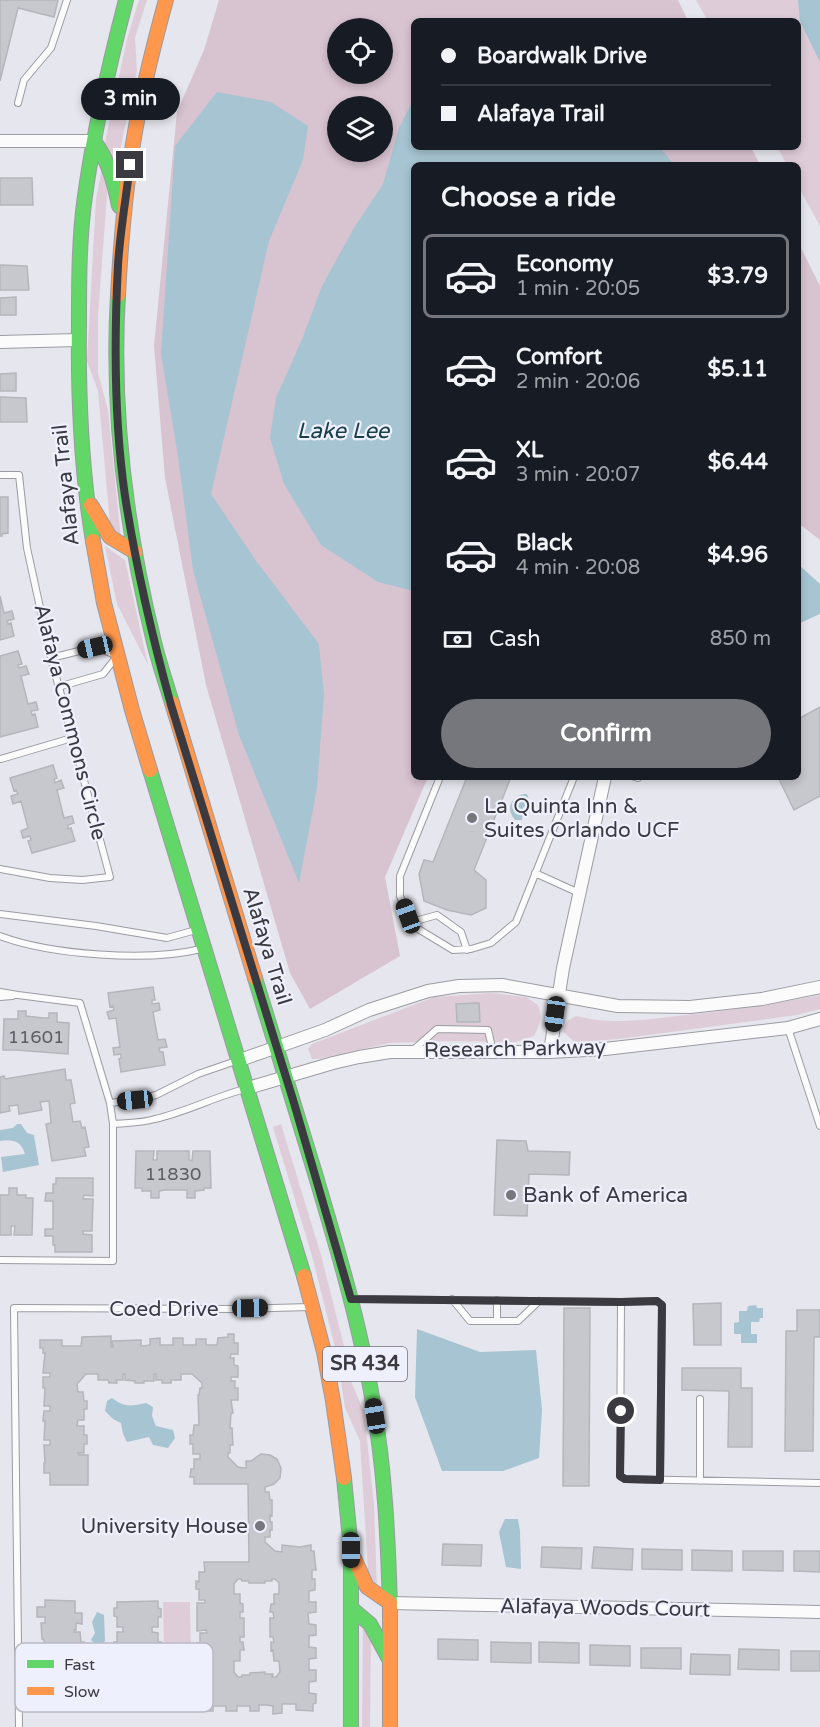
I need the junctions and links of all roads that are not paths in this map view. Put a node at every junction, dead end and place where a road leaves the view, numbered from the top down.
1 (67, 0) edge
2 (126, 0) edge
3 (166, 0) edge
4 (18, 103) dead end
5 (0, 141) edge
6 (94, 141) junction
7 (122, 226) junction
8 (77, 340) junction
9 (0, 342) edge
10 (0, 475) edge
11 (86, 498) junction
12 (135, 552) junction
13 (117, 655) junction
14 (51, 657) junction
15 (58, 687) junction
16 (72, 738) junction
17 (2, 759) dead end
18 (439, 780) edge
19 (573, 780) edge
20 (603, 780) edge
21 (0, 869) edge
22 (535, 873) junction
23 (579, 892) junction
24 (0, 914) edge
25 (412, 922) junction
26 (199, 929) junction
27 (0, 936) edge
28 (205, 948) junction
29 (467, 950) junction
30 (820, 987) edge
31 (0, 992) edge
32 (18, 995) junction
33 (558, 995) junction
34 (0, 997) edge
35 (820, 1019) edge
36 (788, 1028) junction
37 (277, 1047) junction
38 (412, 1051) junction
39 (493, 1052) junction
40 (550, 1052) junction
41 (240, 1060) junction
42 (286, 1077) junction
43 (248, 1088) junction
44 (110, 1103) junction
45 (113, 1124) junction
46 (820, 1126) edge
47 (0, 1260) edge
48 (351, 1299) junction
49 (452, 1299) junction
50 (497, 1300) junction
51 (539, 1301) junction
52 (621, 1302) junction
53 (313, 1307) junction
54 (497, 1321) junction
55 (700, 1399) dead end
56 (660, 1480) junction
57 (700, 1481) junction
58 (820, 1483) edge
59 (351, 1550) junction
60 (390, 1603) junction
61 (351, 1608) junction
62 (820, 1612) edge
63 (18, 1643) edge
64 (390, 1661) junction
65 (19, 1712) edge
66 (19, 1727) edge
67 (351, 1727) edge
68 (390, 1727) edge

1 - 4 lane
2 - 6 main road, Alafaya Trail / SR 434
3 - 7 main road, Alafaya Trail / SR 434
5 - 6 street
6 - 7 main road
6 - 8 main road, Alafaya Trail / SR 434
7 - 12 main road, Alafaya Trail / SR 434
8 - 9 street
8 - 11 main road, Alafaya Trail / SR 434
10 - 14 lane, Alafaya Commons Circle
11 - 12 main road
11 - 13 main road, Alafaya Trail / SR 434
12 - 37 main road, Alafaya Trail / SR 434
13 - 14 lane
13 - 15 lane
13 - 26 main road, Alafaya Trail / SR 434
14 - 15 lane, Alafaya Commons Circle
15 - 16 lane, Alafaya Commons Circle
16 - 17 lane
16 - 21 lane, Alafaya Commons Circle
18 - 25 lane
19 - 22 lane
20 - 23 street
22 - 23 lane
22 - 29 lane
23 - 33 street
24 - 26 lane
25 - 29 lane
25 - 29 lane
26 - 28 main road, Alafaya Trail / SR 434
27 - 28 lane
28 - 41 main road, Alafaya Trail / SR 434
30 - 33 street, Research Parkway
31 - 32 lane
32 - 34 lane
32 - 44 lane
33 - 37 street, Research Parkway
33 - 40 street
35 - 36 street, Research Parkway
36 - 40 street, Research Parkway
36 - 46 lane
37 - 41 street, Research Parkway
37 - 42 main road, Alafaya Trail / SR 434
38 - 39 street, Research Parkway
38 - 39 lane
38 - 42 street, Research Parkway
39 - 40 street, Research Parkway
41 - 43 main road, Alafaya Trail / SR 434
41 - 44 lane
42 - 43 street, Research Parkway
42 - 48 main road, Alafaya Trail / SR 434
43 - 45 lane
43 - 53 main road, Alafaya Trail / SR 434
44 - 45 lane
45 - 47 lane
48 - 49 lane
48 - 60 main road, Alafaya Trail / SR 434
49 - 50 lane
49 - 54 lane
50 - 51 lane
50 - 54 lane
51 - 52 lane
51 - 54 lane
52 - 56 lane
52 - 56 lane
53 - 59 main road, Alafaya Trail / SR 434
53 - 63 lane, Coed Drive
55 - 57 lane
56 - 57 lane
57 - 58 lane
59 - 60 main road
59 - 61 main road, Alafaya Trail / SR 434
60 - 62 street, Alafaya Woods Court
60 - 64 main road, Alafaya Trail / SR 434
61 - 64 main road
61 - 67 main road, Alafaya Trail / SR 434
64 - 68 main road, Alafaya Trail / SR 434
65 - 66 lane, Coed Drive

